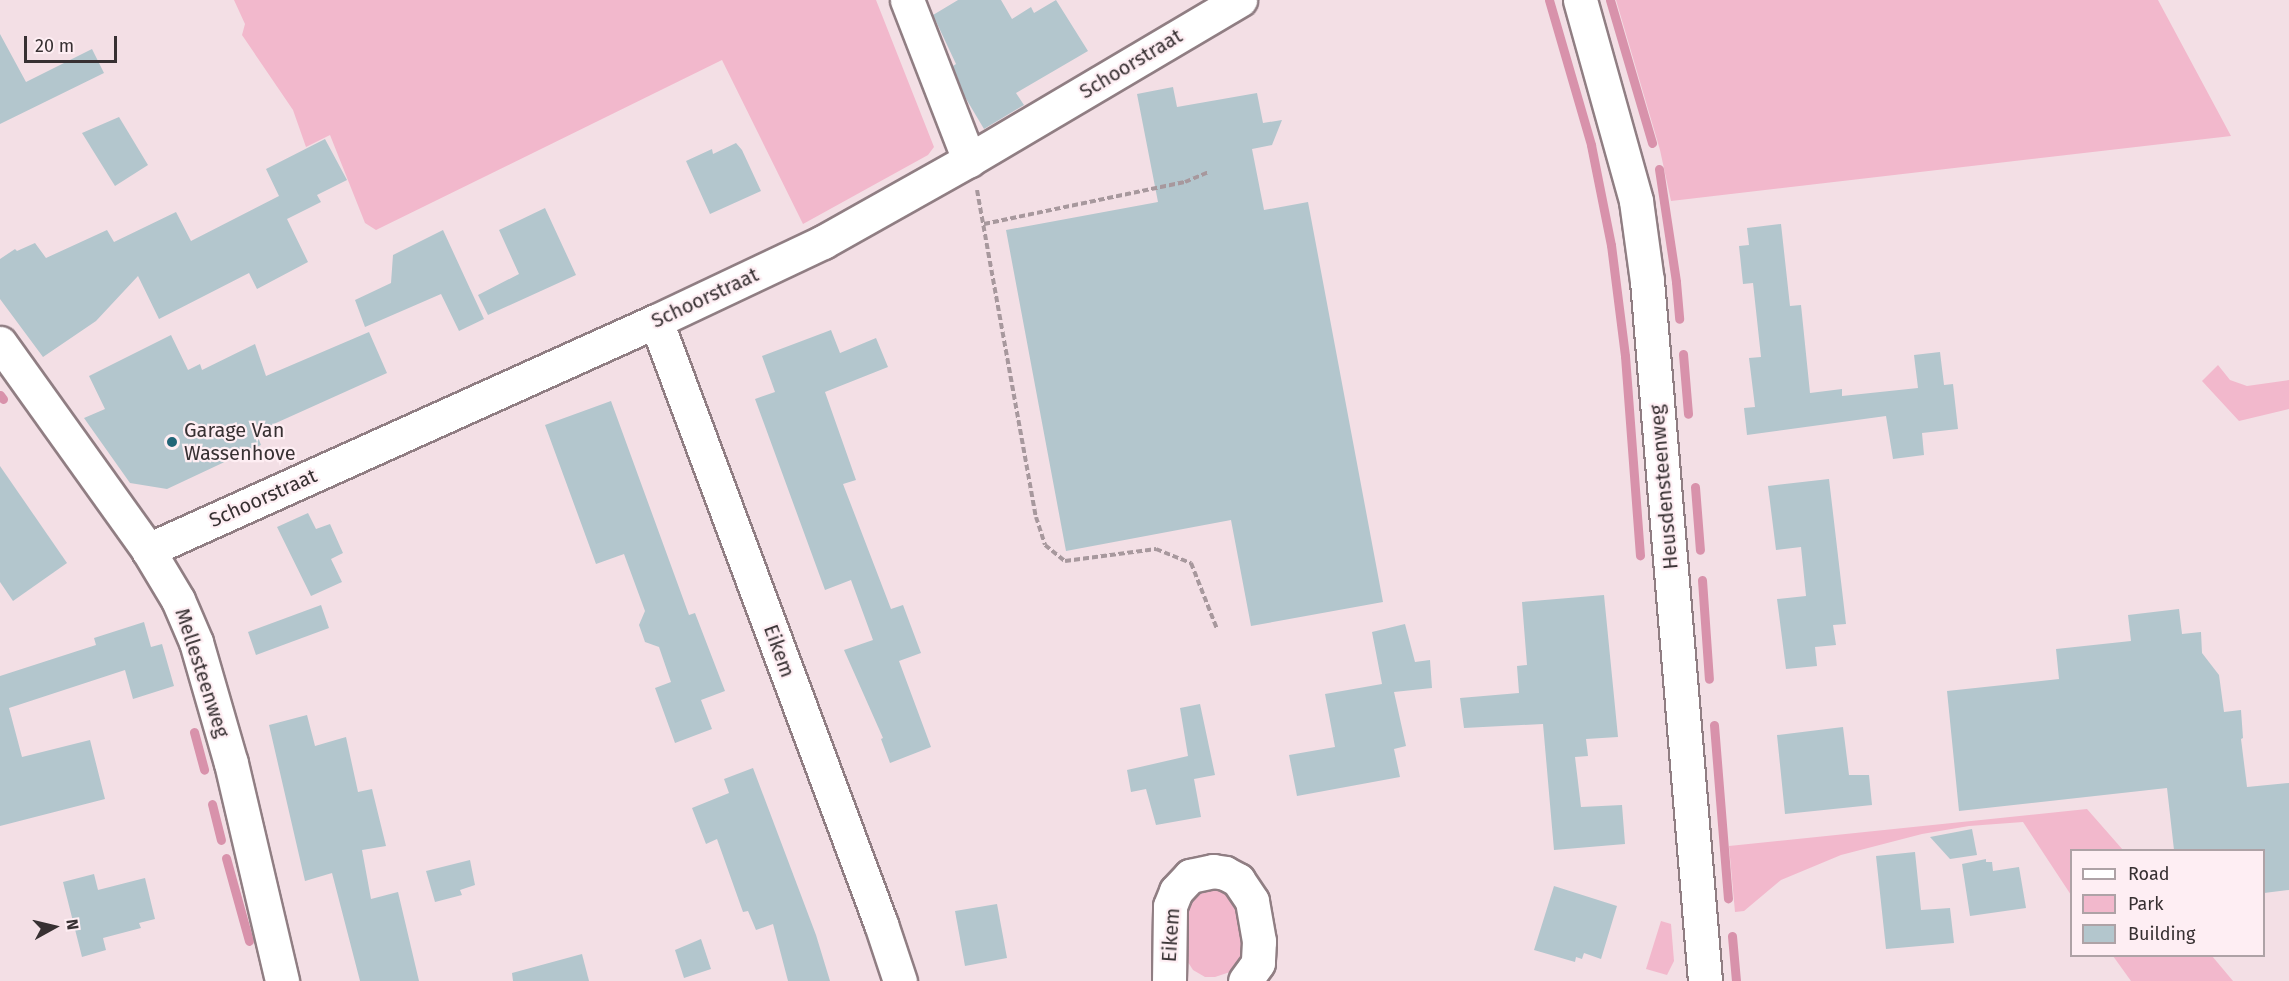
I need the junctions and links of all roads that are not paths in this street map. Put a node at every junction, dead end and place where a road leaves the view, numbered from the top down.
1 (907, 0) edge
2 (1240, 0) edge
3 (1580, 0) edge
4 (969, 160) junction
5 (656, 321) junction
6 (0, 342) edge
7 (148, 550) junction
8 (282, 981) edge
9 (900, 981) edge
10 (1169, 981) edge
11 (1245, 981) edge
12 (1706, 981) edge

1 - 4 street
2 - 4 street, Schoorstraat
3 - 12 street, Heusdensteenweg
4 - 5 street, Schoorstraat
5 - 7 street, Schoorstraat
5 - 9 street, Eikem
6 - 7 street, Mellesteenweg
7 - 8 street, Mellesteenweg
10 - 11 street, Eikem

